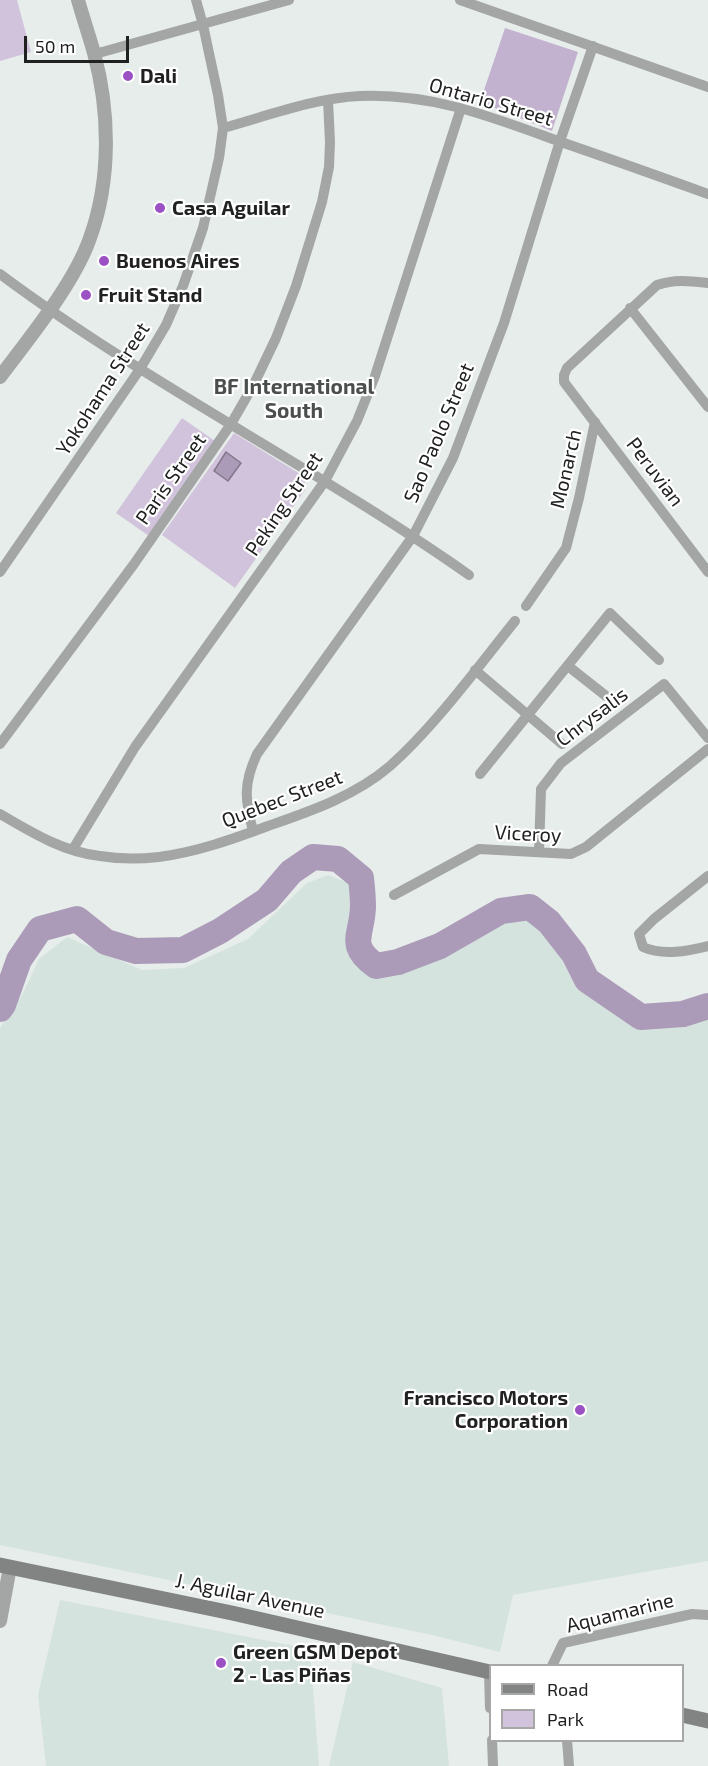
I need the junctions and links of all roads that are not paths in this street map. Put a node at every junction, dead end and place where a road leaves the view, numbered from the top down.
1 (78, 0) edge
2 (196, 0) edge
3 (289, 0) edge
4 (460, 0) edge
5 (203, 25) junction
6 (593, 46) junction
7 (95, 54) junction
8 (708, 87) edge
9 (328, 100) junction
10 (461, 108) junction
11 (223, 128) junction
12 (560, 141) junction
13 (708, 194) edge
14 (0, 274) edge
15 (708, 283) edge
16 (630, 308) junction
17 (49, 310) junction
18 (140, 369) junction
19 (0, 377) edge
20 (708, 407) edge
21 (595, 422) junction
22 (231, 424) junction
23 (325, 481) junction
24 (413, 536) junction
25 (0, 572) edge
26 (708, 572) edge
27 (469, 575) dead end
28 (526, 606) dead end
29 (514, 621) dead end
30 (659, 660) dead end
31 (568, 666) junction
32 (475, 670) junction
33 (606, 696) dead end
34 (528, 715) junction
35 (708, 738) edge
36 (0, 744) edge
37 (562, 744) dead end
38 (708, 749) edge
39 (480, 774) dead end
40 (0, 814) edge
41 (253, 831) junction
42 (73, 849) junction
43 (540, 852) junction
44 (708, 876) edge
45 (394, 895) dead end
46 (708, 946) edge
47 (5, 1566) edge
48 (708, 1615) edge
49 (0, 1621) edge
50 (553, 1664) edge
51 (489, 1672) edge
52 (684, 1715) edge
53 (708, 1721) edge
54 (492, 1742) edge
55 (567, 1742) edge
56 (493, 1766) edge
57 (569, 1766) edge

1 - 7 street
2 - 5 street, Yokohama Street
3 - 5 street
4 - 6 street
5 - 7 street
5 - 11 street, Yokohama Street
6 - 8 street
6 - 12 street, Sao Paolo Street
7 - 17 street
9 - 10 street, Ontario Street
9 - 11 street, Ontario Street
9 - 22 street, Paris Street
10 - 12 street, Ontario Street
10 - 23 street, Peking Street
11 - 18 street, Yokohama Street
12 - 13 street, Ontario Street
12 - 24 street, Sao Paolo Street
14 - 17 street
15 - 16 street, Monarch
16 - 20 street
16 - 21 street, Monarch
17 - 18 street
17 - 19 street
18 - 22 street
18 - 25 street, Yokohama Street
21 - 26 street, Peruvian
21 - 28 street, Monarch
22 - 23 street
22 - 36 street, Paris Street
23 - 24 street
23 - 42 street, Peking Street
24 - 27 street
24 - 41 street, Sao Paolo Street
29 - 32 street, Quebec Street
30 - 31 street
31 - 33 street
31 - 34 street
32 - 34 street
32 - 41 street, Quebec Street
34 - 37 street
34 - 39 street
35 - 43 street, Chrysalis
38 - 43 street, Viceroy
40 - 42 street, Quebec Street
41 - 42 street, Quebec Street
43 - 45 street, Viceroy
44 - 46 street
47 - 49 street
47 - 51 main road, J. Aguilar Avenue
48 - 50 street, Aquamarine
52 - 53 main road
54 - 56 street
55 - 57 street

